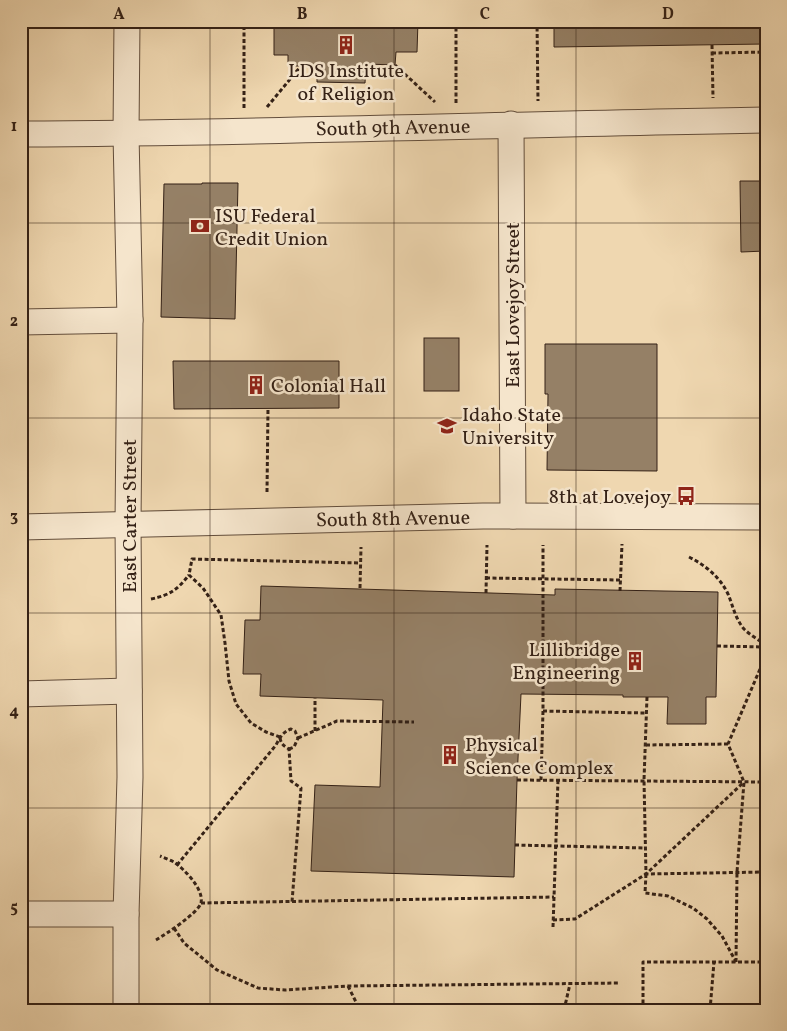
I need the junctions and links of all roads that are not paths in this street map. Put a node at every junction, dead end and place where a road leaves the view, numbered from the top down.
1 (126, 21) edge
2 (766, 120) edge
3 (511, 124) junction
4 (21, 134) edge
5 (126, 134) junction
6 (130, 320) junction
7 (21, 322) edge
8 (513, 516) junction
9 (766, 516) edge
10 (128, 524) junction
11 (21, 527) edge
12 (129, 691) junction
13 (21, 694) edge
14 (21, 914) edge
15 (126, 914) junction
16 (126, 1010) edge

1 - 5 street, East Carter Street
2 - 3 street, South 9th Avenue
3 - 5 street, South 9th Avenue
3 - 8 street, East Lovejoy Street
4 - 5 street, South 9th Avenue
5 - 6 street, East Carter Street
6 - 7 street
6 - 10 street, East Carter Street
8 - 9 street, South 8th Avenue
8 - 10 street, South 8th Avenue
10 - 11 street, South 8th Avenue
10 - 12 street, East Carter Street
12 - 13 street
12 - 15 street, East Carter Street
14 - 15 street
15 - 16 street, East Carter Street

